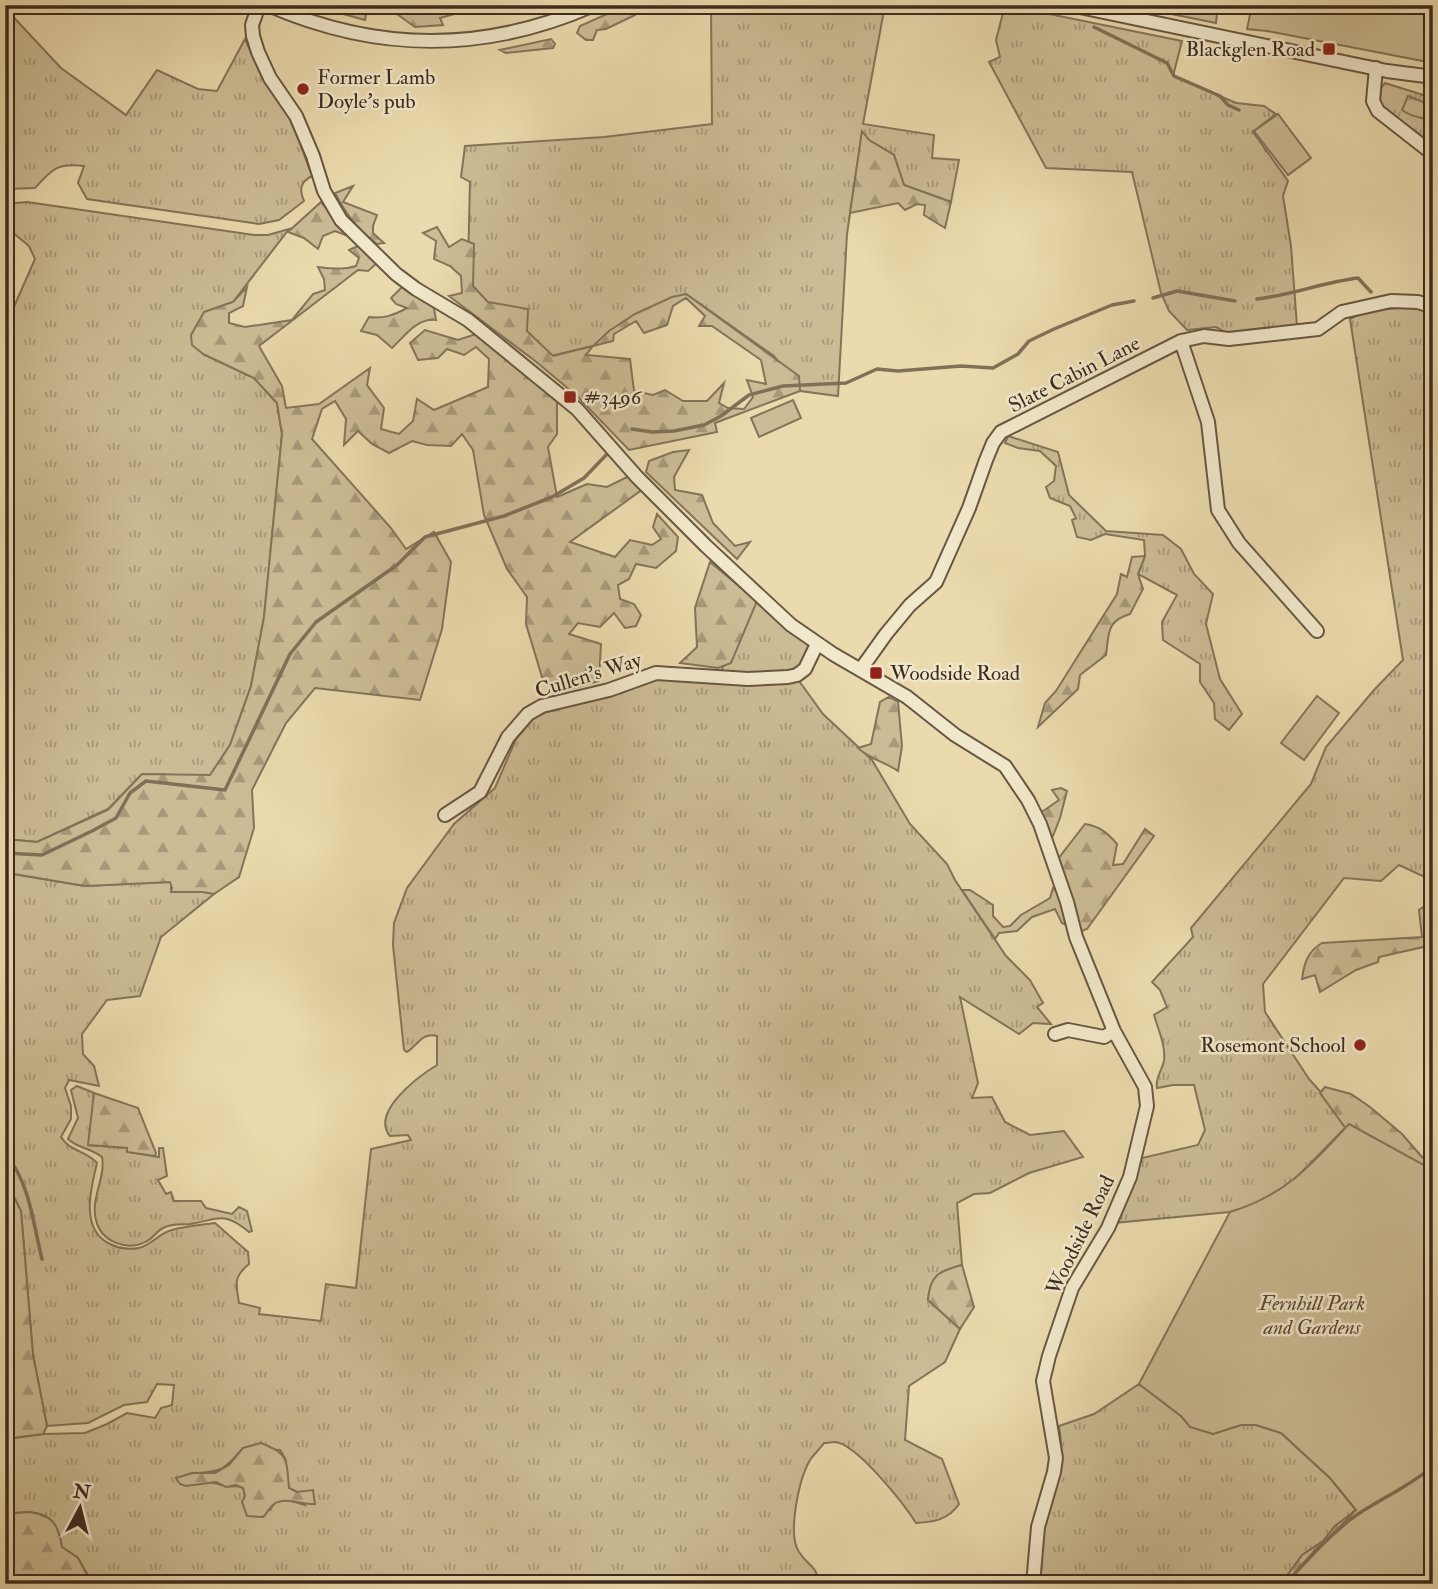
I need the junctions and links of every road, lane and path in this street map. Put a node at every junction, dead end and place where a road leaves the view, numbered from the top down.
1 (259, 5) edge
2 (268, 5) edge
3 (594, 5) edge
4 (1070, 5) edge
5 (1376, 68) junction
6 (1433, 78) edge
7 (1433, 154) edge
8 (1433, 307) edge
9 (1181, 341) junction
10 (1317, 631) dead end
11 (817, 644) junction
12 (861, 670) junction
13 (445, 815) dead end
14 (1115, 1031) junction
15 (1055, 1034) dead end
16 (1033, 1584) edge

1 - 11 street, Woodside Road
2 - 3 street
4 - 5 street
5 - 6 street
5 - 7 street
8 - 9 street, Slate Cabin Lane
9 - 10 street
9 - 12 street, Slate Cabin Lane
11 - 12 street, Woodside Road
11 - 13 street, Cullen's Way
12 - 14 street, Woodside Road
14 - 15 street
14 - 16 street, Woodside Road

